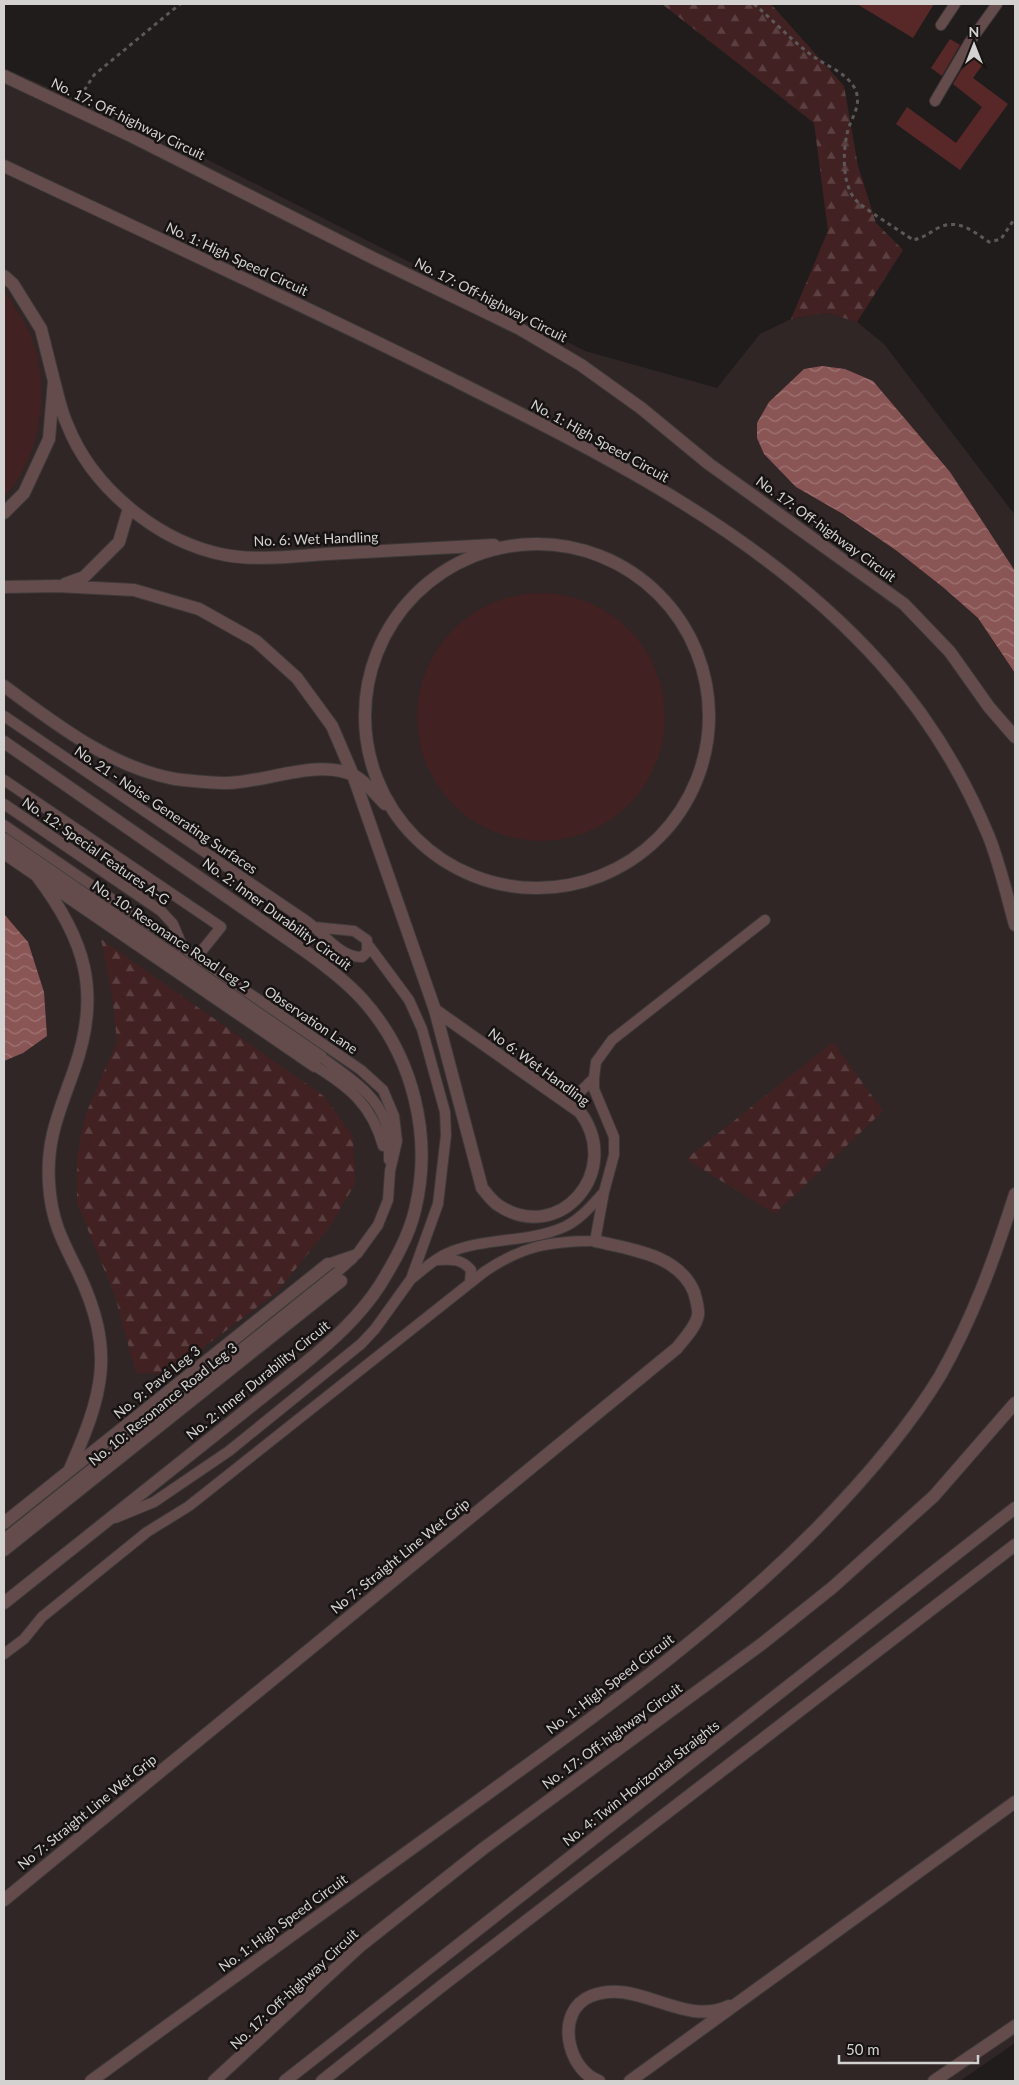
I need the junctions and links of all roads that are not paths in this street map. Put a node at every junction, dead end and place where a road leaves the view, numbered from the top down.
1 (955, 4) edge
2 (997, 4) edge
3 (942, 25) dead end
4 (4, 76) edge
5 (935, 101) dead end
6 (4, 166) edge
7 (4, 276) edge
8 (54, 381) junction
9 (130, 508) junction
10 (4, 512) edge
11 (516, 543) junction
12 (58, 586) junction
13 (4, 587) edge
14 (4, 686) edge
15 (4, 716) edge
16 (1015, 737) edge
17 (4, 742) edge
18 (353, 775) junction
19 (4, 780) edge
20 (4, 804) edge
21 (390, 808) junction
22 (4, 825) edge
23 (4, 839) edge
24 (4, 853) edge
25 (38, 876) junction
26 (765, 920) dead end
27 (1015, 925) edge
28 (314, 927) junction
29 (369, 946) junction
30 (184, 950) junction
31 (196, 958) junction
32 (435, 1010) junction
33 (318, 1062) junction
34 (594, 1078) junction
35 (568, 1104) junction
36 (390, 1171) junction
37 (604, 1192) junction
38 (1015, 1194) edge
39 (595, 1241) junction
40 (357, 1254) junction
41 (437, 1260) junction
42 (328, 1264) joint
43 (411, 1279) junction
44 (341, 1281) joint
45 (470, 1282) junction
46 (1015, 1403) edge
47 (69, 1471) junction
48 (1015, 1508) edge
49 (107, 1521) junction
50 (4, 1523) edge
51 (4, 1539) edge
52 (1015, 1545) edge
53 (4, 1550) edge
54 (4, 1602) edge
55 (4, 1654) edge
56 (1015, 1802) edge
57 (4, 1900) edge
58 (773, 1978) junction
59 (1015, 2026) edge
60 (91, 2081) edge
61 (214, 2081) edge
62 (286, 2081) edge
63 (322, 2081) edge
64 (600, 2081) edge
65 (628, 2081) edge
66 (934, 2081) edge

1 - 3 lane
2 - 5 lane
4 - 16 street, No. 17: Off-highway Circuit
6 - 27 street, No. 1: High Speed Circuit
7 - 8 street
8 - 9 street, No. 6: Wet Handling
8 - 10 street
9 - 11 street, No. 6: Wet Handling
9 - 12 street
11 - 21 street
11 - 21 street
12 - 13 street
12 - 18 street
14 - 18 street
15 - 28 lane, No. 21 - Noise Generating Surfaces
17 - 49 street, No. 2: Inner Durability Circuit
18 - 21 street
18 - 32 street, No 6: Wet Handling
19 - 31 lane
20 - 30 lane, No. 12: Special Features A-G
22 - 30 lane, Observation Lane
23 - 33 street, No. 10: Resonance Road Leg 2
24 - 25 street
25 - 33 street
25 - 47 street
26 - 34 lane
28 - 29 lane
28 - 29 lane, No. 21 - Noise Generating Surfaces
29 - 43 lane
30 - 31 lane, Observation Lane
31 - 36 lane, Observation Lane
32 - 35 street, No 6: Wet Handling
32 - 35 street, No 6: Wet Handling
33 - 36 lane
34 - 35 lane
34 - 37 lane
36 - 40 lane, Observation Lane
37 - 39 lane
37 - 41 lane
38 - 60 street, No. 1: High Speed Circuit
39 - 45 lane
39 - 57 street, No 7: Straight Line Wet Grip
40 - 42 lane
40 - 44 lane
40 - 51 lane, Observation Lane
41 - 43 lane
41 - 45 lane
42 - 47 street, No. 9: Pavé Leg 3
43 - 49 lane
44 - 53 street, No. 10: Resonance Road Leg 3
45 - 55 lane
46 - 61 street, No. 17: Off-highway Circuit
47 - 50 street, No. 9: Pavé Leg 3
48 - 62 street, No. 4: Twin Horizontal Straights
49 - 54 street, No. 2: Inner Durability Circuit
52 - 63 street
56 - 58 street
58 - 64 street
58 - 65 street
59 - 66 street

